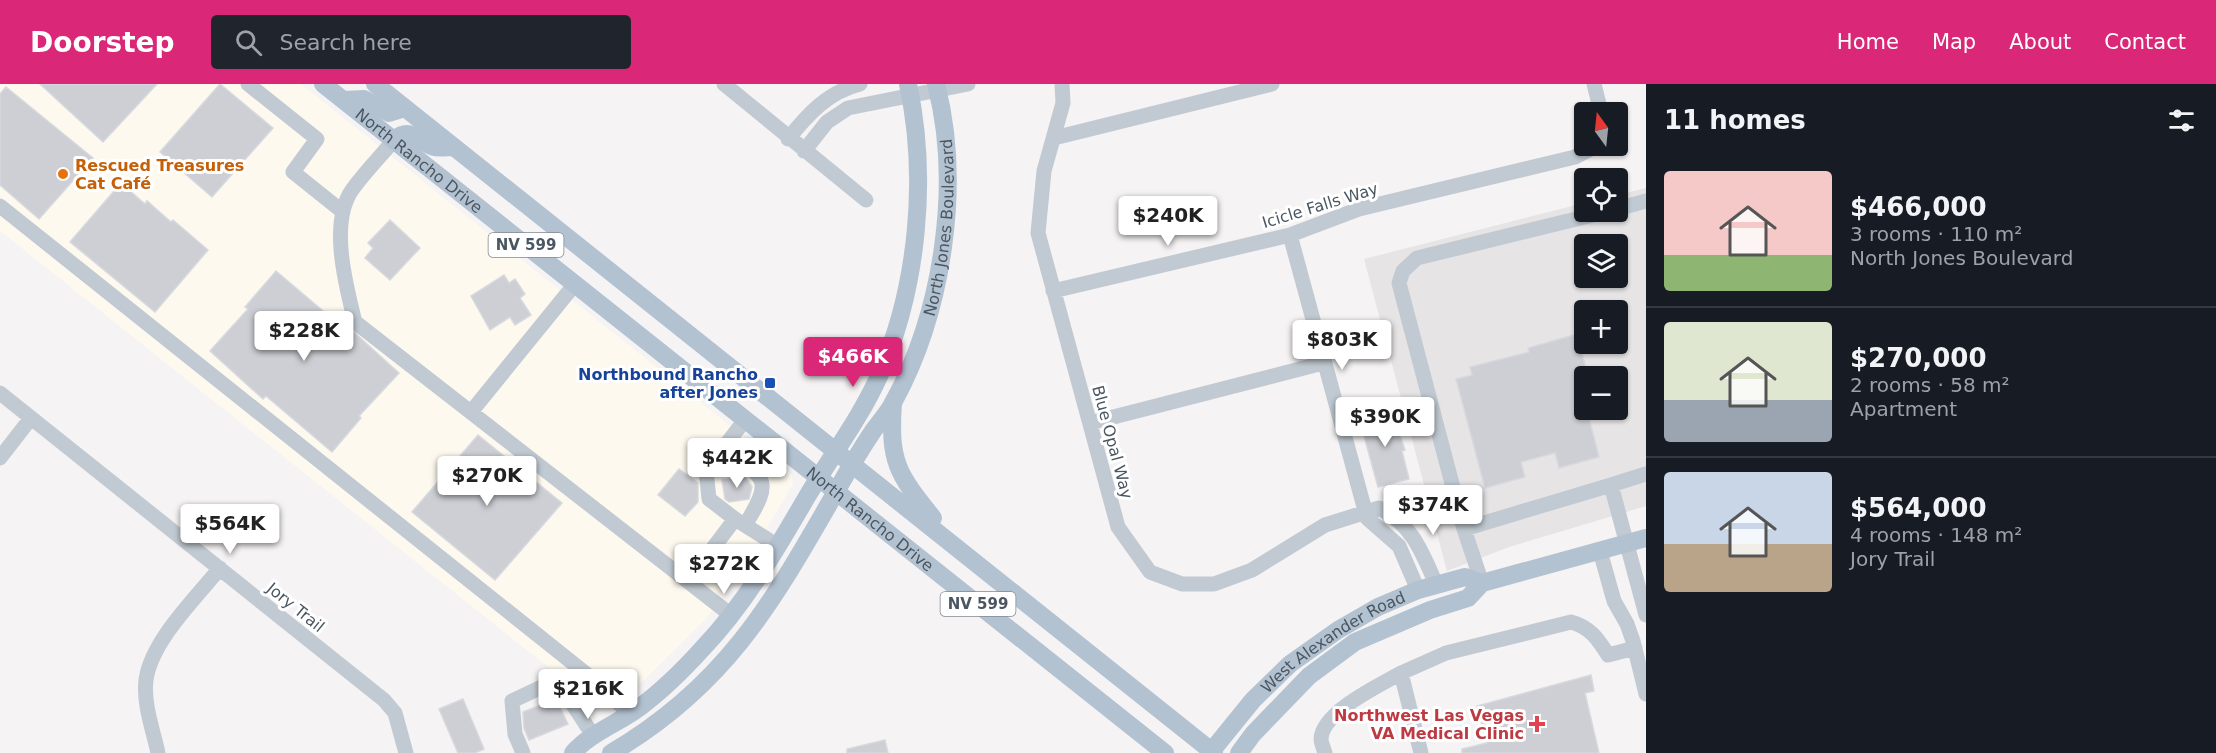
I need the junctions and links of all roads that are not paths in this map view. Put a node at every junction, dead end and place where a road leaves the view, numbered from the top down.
1 (248, 84) edge
2 (323, 84) edge
3 (375, 84) edge
4 (725, 84) edge
5 (860, 84) edge
6 (968, 84) edge
7 (1062, 84) edge
8 (1272, 84) edge
9 (1594, 84) edge
10 (937, 87) edge
11 (909, 90) edge
12 (344, 100) junction
13 (1598, 102) edge
14 (405, 108) junction
15 (810, 114) junction
16 (824, 125) junction
17 (1054, 138) junction
18 (788, 139) junction
19 (394, 140) junction
20 (454, 147) junction
21 (804, 151) junction
22 (1577, 156) edge
23 (866, 200) dead end
24 (1646, 201) edge
25 (0, 206) edge
26 (1628, 206) edge
27 (343, 212) junction
28 (1574, 220) edge
29 (1290, 235) junction
30 (575, 284) junction
31 (1053, 291) junction
32 (1323, 363) junction
33 (0, 393) edge
34 (893, 404) junction
35 (471, 412) junction
36 (31, 418) junction
37 (745, 420) junction
38 (1090, 423) junction
39 (835, 450) junction
40 (721, 451) junction
41 (0, 458) edge
42 (853, 464) junction
43 (1646, 474) edge
44 (819, 477) junction
45 (1611, 485) junction
46 (836, 492) junction
47 (1366, 514) junction
48 (1393, 515) junction
49 (740, 522) junction
50 (1464, 529) junction
51 (1383, 531) junction
52 (1646, 538) edge
53 (1627, 543) junction
54 (778, 546) junction
55 (956, 546) junction
56 (1600, 551) junction
57 (220, 568) junction
58 (688, 581) junction
59 (1482, 583) junction
60 (1436, 584) junction
61 (1418, 590) junction
62 (1643, 591) edge
63 (731, 615) junction
64 (1646, 615) edge
65 (1635, 648) junction
66 (1401, 673) junction
67 (1646, 694) edge
68 (690, 695) junction
69 (629, 715) junction
70 (594, 737) junction
71 (1212, 752) edge
72 (158, 753) edge
73 (405, 753) edge
74 (523, 753) edge
75 (573, 753) edge
76 (611, 753) edge
77 (1165, 753) edge
78 (1239, 753) edge
79 (1325, 753) edge
80 (1421, 753) edge

1 - 27 street
2 - 12 main road, North Rancho Drive / NV 599
3 - 14 main road, North Rancho Drive / NV 599
4 - 18 street
5 - 15 street
6 - 10 street
7 - 17 street, Blue Opal Way
8 - 17 street
9 - 13 street
10 - 11 street
10 - 34 main road, North Jones Boulevard
11 - 16 street
11 - 39 main road, North Jones Boulevard
12 - 14 main road
12 - 19 main road, North Rancho Drive / NV 599
14 - 20 main road, North Rancho Drive / NV 599
15 - 16 street
15 - 18 street
16 - 21 street
17 - 31 street, Blue Opal Way
18 - 21 street
19 - 20 main road
19 - 27 street
19 - 30 main road, North Rancho Drive / NV 599
20 - 39 main road, North Rancho Drive / NV 599
21 - 23 street
22 - 29 street, Icicle Falls Way
24 - 26 street
25 - 69 street
27 - 35 street
28 - 50 street
29 - 31 street, Icicle Falls Way
29 - 32 street
30 - 35 street
30 - 37 main road, North Rancho Drive / NV 599
31 - 38 street, Blue Opal Way
32 - 38 street
32 - 47 street
33 - 36 street, Jory Trail
34 - 42 main road, North Jones Boulevard
34 - 55 main road
35 - 58 street
36 - 41 street
36 - 57 street, Jory Trail
37 - 40 street
37 - 44 main road, North Rancho Drive / NV 599
38 - 47 street, Blue Opal Way
39 - 42 main road, North Rancho Drive / NV 599
39 - 44 main road, North Jones Boulevard
40 - 49 street
40 - 49 street
42 - 46 main road, North Jones Boulevard
42 - 55 main road, North Rancho Drive / NV 599
43 - 45 street
44 - 46 main road, North Rancho Drive / NV 599
44 - 54 main road
45 - 50 street
45 - 53 street
46 - 68 main road
46 - 77 main road, North Rancho Drive / NV 599
47 - 48 street, Blue Opal Way
47 - 51 street
48 - 51 street
48 - 60 street
49 - 54 street
49 - 58 street
50 - 59 street
51 - 61 street
52 - 53 main road, West Alexander Road
53 - 56 main road, West Alexander Road
53 - 62 street
54 - 63 main road
55 - 71 main road, North Rancho Drive / NV 599
56 - 59 main road, West Alexander Road
56 - 65 street
57 - 72 street
57 - 73 street, Jory Trail
58 - 63 street
59 - 60 main road, West Alexander Road
59 - 78 main road, West Alexander Road
60 - 61 main road, West Alexander Road
61 - 71 main road, West Alexander Road
62 - 64 street
63 - 68 main road
63 - 69 main road
65 - 66 street
65 - 67 street
66 - 79 street
66 - 80 street
68 - 76 main road
69 - 70 main road
70 - 74 street
70 - 75 main road

